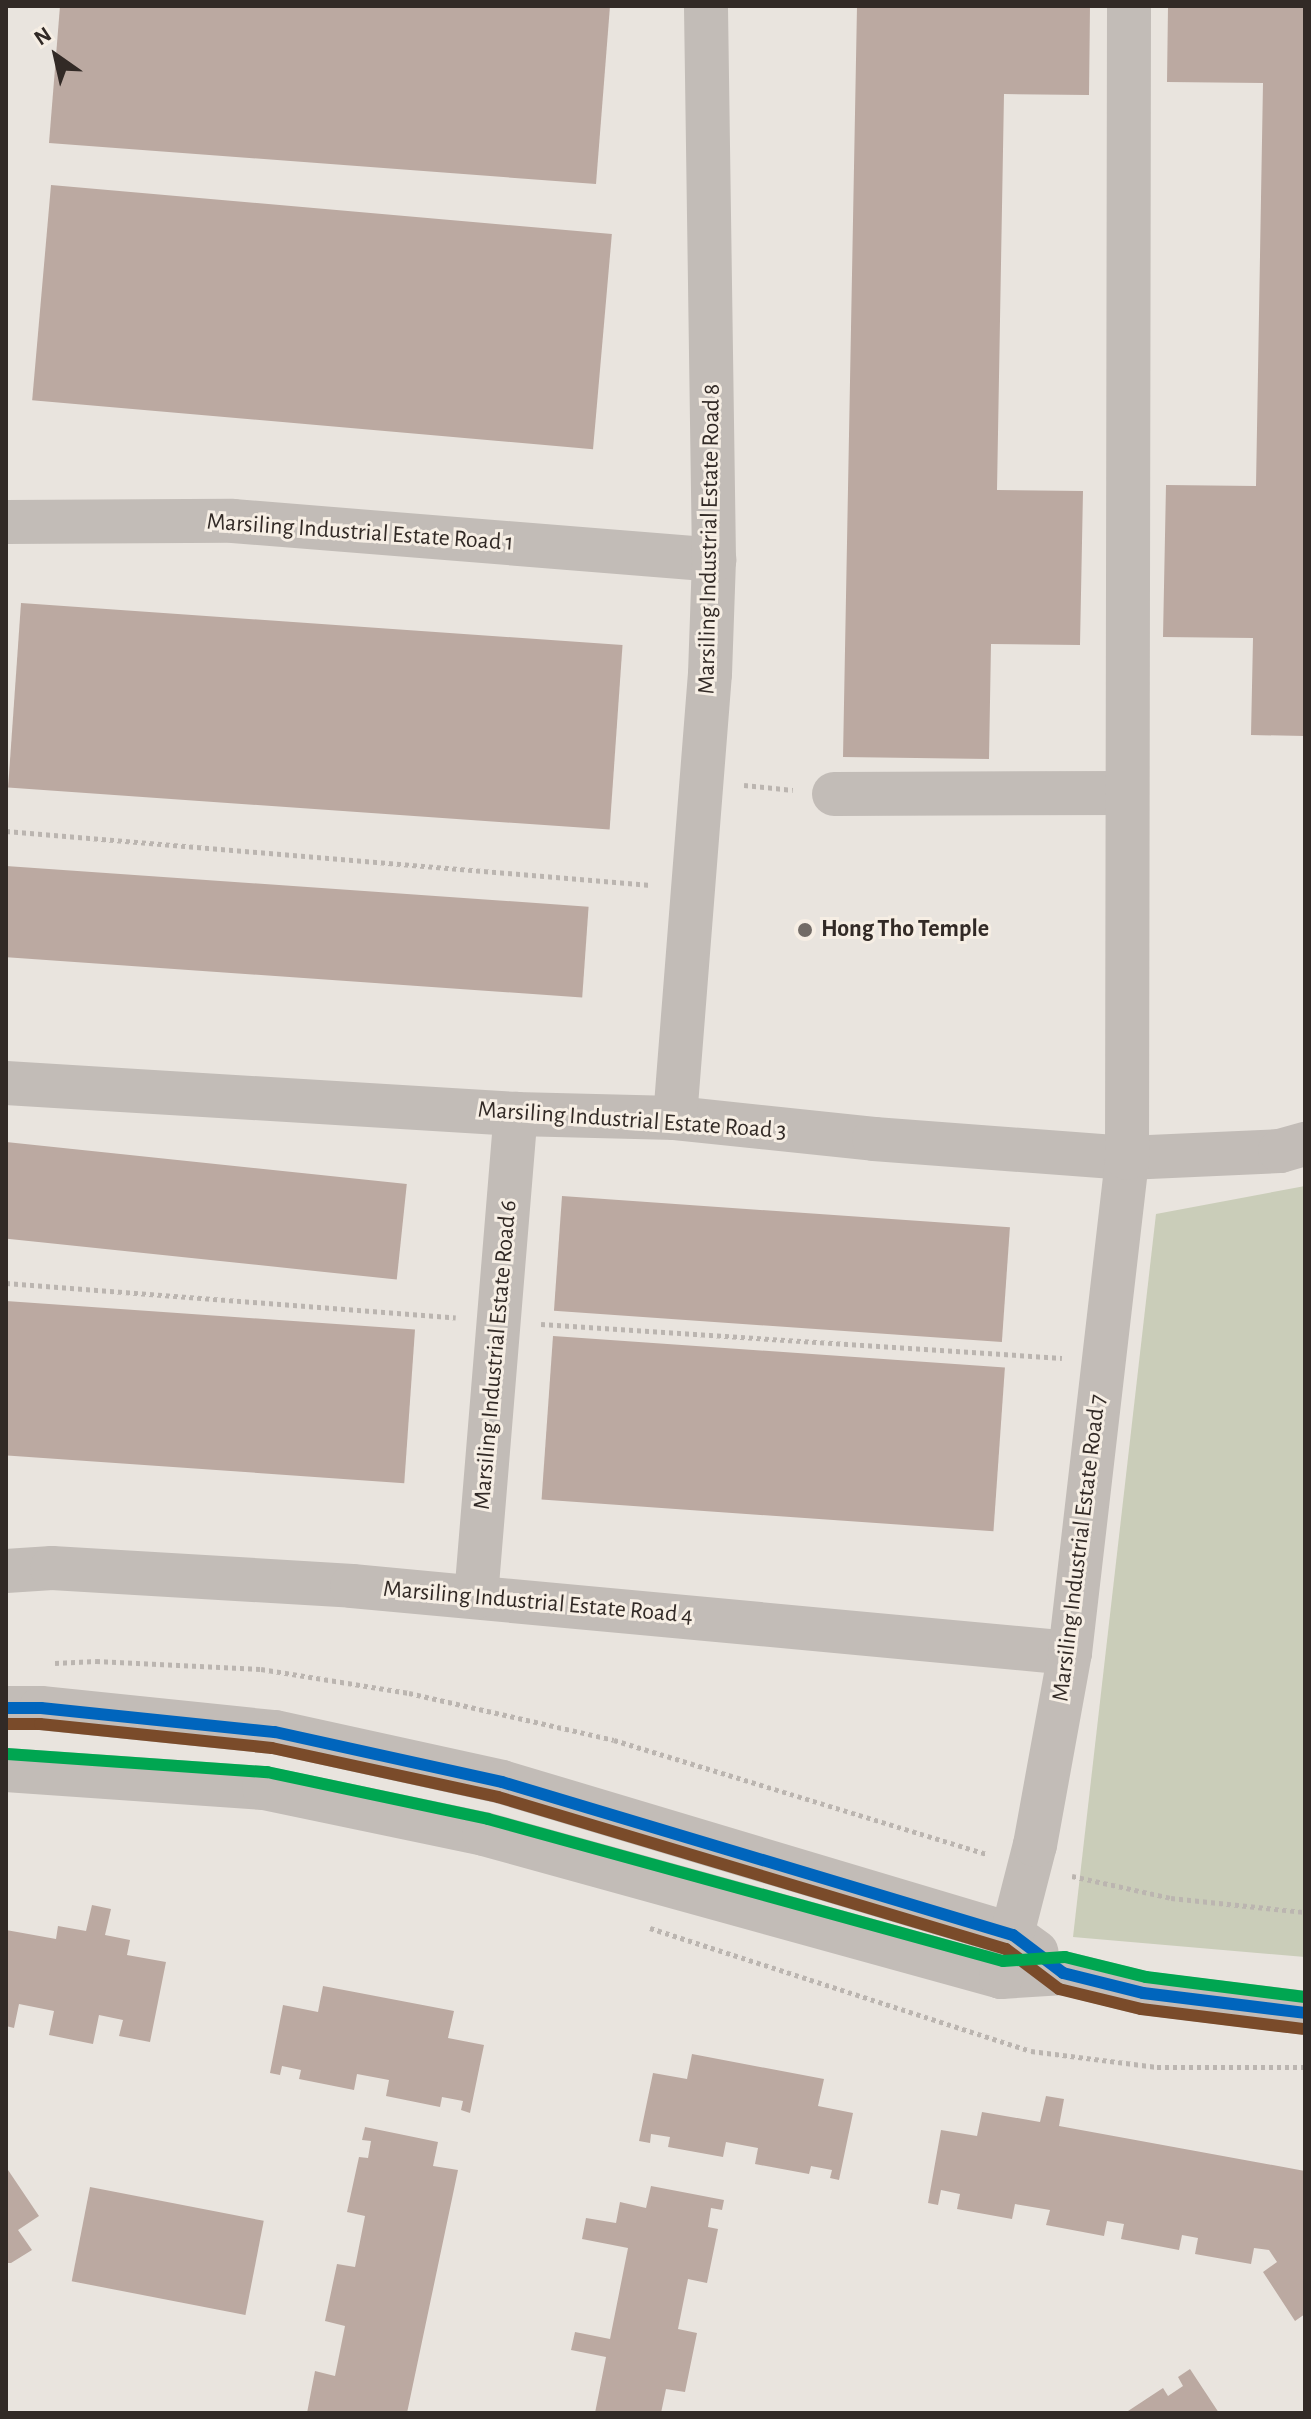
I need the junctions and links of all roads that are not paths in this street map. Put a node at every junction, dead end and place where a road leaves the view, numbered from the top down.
1 (706, 6) edge
2 (1129, 6) edge
3 (6, 522) edge
4 (714, 560) junction
5 (1127, 793) junction
6 (834, 794) road end
7 (6, 1083) edge
8 (516, 1114) junction
9 (675, 1118) junction
10 (1305, 1144) edge
11 (1127, 1158) junction
12 (6, 1571) edge
13 (476, 1597) junction
14 (1070, 1653) junction
15 (6, 1708) edge
16 (6, 1770) edge
17 (1013, 1935) junction
18 (1063, 1973) junction
19 (1001, 1977) junction
20 (1305, 2013) edge

1 - 4 street, Marsiling Industrial Estate Road 8
2 - 5 street, Marsiling Industrial Estate Road 7
3 - 4 street, Marsiling Industrial Estate Road 1
4 - 9 street, Marsiling Industrial Estate Road 8
5 - 6 street
5 - 11 street, Marsiling Industrial Estate Road 7
7 - 8 street, Marsiling Industrial Estate Road 3
8 - 9 street, Marsiling Industrial Estate Road 3
8 - 13 street, Marsiling Industrial Estate Road 6
9 - 11 street, Marsiling Industrial Estate Road 3
10 - 11 street, Marsiling Industrial Estate Road 3
11 - 14 street, Marsiling Industrial Estate Road 7
12 - 13 street, Marsiling Industrial Estate Road 4
13 - 14 street, Marsiling Industrial Estate Road 4
14 - 17 street, Marsiling Industrial Estate Road 7
15 - 17 street
16 - 19 street
17 - 18 street
17 - 19 street, Marsiling Industrial Estate Road 7
18 - 19 street
18 - 20 street

